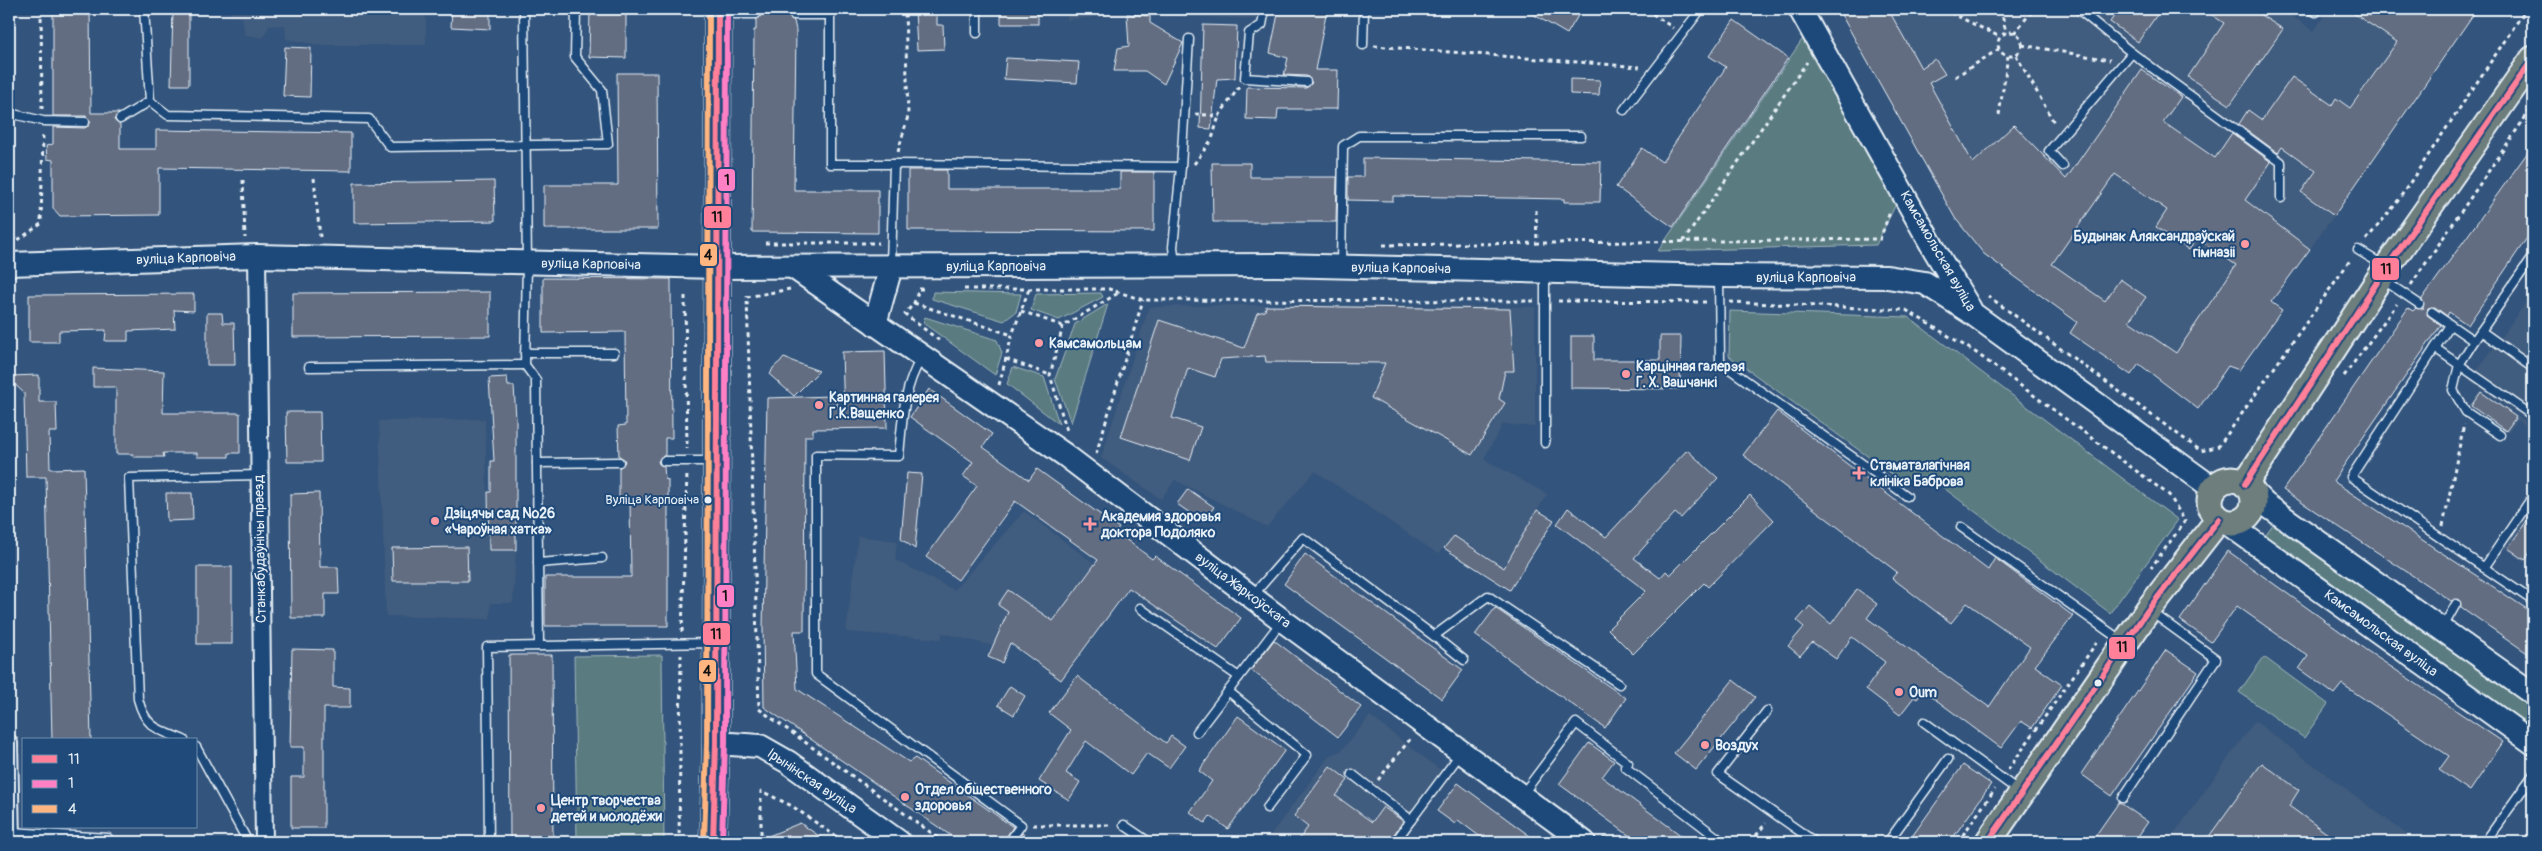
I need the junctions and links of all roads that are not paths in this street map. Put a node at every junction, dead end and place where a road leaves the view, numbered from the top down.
1 (144, 9) edge
2 (524, 9) edge
3 (576, 9) edge
4 (977, 9) edge
5 (1265, 9) edge
6 (1364, 9) edge
7 (1701, 9) edge
8 (1800, 9) edge
9 (2078, 9) edge
10 (718, 12) edge
11 (830, 12) edge
12 (756, 14) dead end
13 (794, 15) dead end
14 (977, 33) dead end
15 (1189, 39) dead end
16 (1363, 46) road end
17 (2132, 53) junction
18 (2533, 59) edge
19 (1306, 82) dead end
20 (150, 102) junction
21 (1624, 110) dead end
22 (9, 113) edge
23 (120, 119) dead end
24 (85, 122) dead end
25 (1581, 136) dead end
26 (525, 144) junction
27 (894, 164) junction
28 (2063, 166) dead end
29 (1181, 167) junction
30 (2281, 198) dead end
31 (1934, 249) junction
32 (2358, 250) road end
33 (251, 256) junction
34 (2533, 256) edge
35 (9, 264) edge
36 (527, 264) junction
37 (1175, 266) junction
38 (717, 267) junction
39 (793, 267) junction
40 (891, 267) junction
41 (1341, 267) junction
42 (1545, 272) junction
43 (2384, 273) junction
44 (1719, 276) junction
45 (1925, 283) junction
46 (2419, 304) dead end
47 (2432, 312) dead end
48 (1973, 314) junction
49 (875, 324) junction
50 (2450, 325) junction
51 (2481, 331) junction
52 (2474, 342) junction
53 (2435, 348) junction
54 (525, 353) junction
55 (614, 353) dead end
56 (922, 357) junction
57 (525, 365) junction
58 (2459, 365) junction
59 (309, 366) dead end
60 (2533, 367) edge
61 (2533, 416) edge
62 (2500, 435) dead end
63 (1545, 443) dead end
64 (664, 461) dead end
65 (717, 461) junction
66 (537, 462) junction
67 (619, 462) dead end
68 (259, 475) junction
69 (2247, 487) junction
70 (2214, 489) junction
71 (1907, 496) dead end
72 (2533, 496) edge
73 (2223, 521) junction
74 (1961, 527) dead end
75 (602, 558) dead end
76 (538, 563) junction
77 (2484, 568) junction
78 (1252, 597) junction
79 (2533, 601) edge
80 (2456, 604) dead end
81 (1140, 608) dead end
82 (2148, 610) junction
83 (1282, 620) junction
84 (2442, 629) junction
85 (1434, 636) junction
86 (716, 643) junction
87 (2126, 643) junction
88 (539, 646) junction
89 (1464, 660) dead end
90 (1239, 676) junction
91 (1619, 684) dead end
92 (1228, 691) junction
93 (2533, 694) edge
94 (1768, 710) dead end
95 (1924, 722) dead end
96 (1197, 732) dead end
97 (179, 738) edge
98 (2531, 738) edge
99 (9, 742) edge
100 (716, 743) junction
101 (198, 751) edge
102 (1462, 751) junction
103 (1948, 760) dead end
104 (1352, 774) dead end
105 (2533, 775) edge
106 (2023, 793) junction
107 (1522, 796) junction
108 (2123, 798) dead end
109 (1267, 808) dead end
110 (1411, 820) junction
111 (1124, 825) road end
112 (11, 837) edge
113 (1580, 837) edge
114 (108, 842) edge
115 (248, 842) edge
116 (264, 842) edge
117 (489, 842) edge
118 (713, 842) edge
119 (899, 842) edge
120 (1009, 842) edge
121 (1149, 842) edge
122 (1395, 842) edge
123 (1723, 842) edge
124 (1815, 842) edge
125 (1888, 842) edge
126 (1988, 842) edge
127 (2485, 842) edge

1 - 20 lane
2 - 26 lane
3 - 26 lane
4 - 14 lane
5 - 19 lane
6 - 16 lane
7 - 21 lane
8 - 31 street, Камсамольская вуліца
9 - 17 lane
10 - 12 lane
10 - 38 main road
11 - 13 lane
11 - 27 lane
15 - 29 lane
17 - 28 lane
17 - 30 lane
18 - 43 main road
20 - 23 lane
20 - 26 lane
22 - 24 lane
25 - 41 lane
26 - 36 lane
27 - 29 lane
27 - 40 lane
29 - 37 lane
31 - 45 street
31 - 48 street, Камсамольская вуліца
32 - 43 lane
33 - 35 street, вуліца Карповіча
33 - 36 street, вуліца Карповіча
33 - 68 street, Станкабудаўнічы праезд
34 - 51 lane
36 - 38 street, вуліца Карповіча
36 - 54 lane
37 - 40 street, вуліца Карповіча
37 - 41 street, вуліца Карповіча
38 - 39 street, вуліца Карповіча
38 - 65 main road
39 - 40 street, вуліца Карповіча
39 - 49 street, вуліца Жаркоўскага
40 - 49 street
41 - 42 street, вуліца Карповіча
42 - 44 street, вуліца Карповіча
42 - 63 lane
43 - 46 lane
43 - 69 main road
44 - 45 street, вуліца Карповіча
44 - 71 lane
45 - 48 street, вуліца Карповіча
47 - 50 lane
48 - 70 street, Камсамольская вуліца
49 - 56 street, вуліца Жаркоўскага
50 - 52 lane
50 - 53 lane
51 - 52 lane
51 - 60 lane
52 - 58 lane
53 - 58 lane
53 - 77 lane
54 - 55 lane
54 - 57 lane
56 - 78 street, вуліца Жаркоўскага
56 - 120 lane
57 - 59 lane
57 - 66 lane
58 - 61 lane
58 - 62 lane
64 - 65 lane
65 - 86 main road
66 - 67 lane
66 - 76 lane
68 - 97 lane
68 - 116 street, Станкабудаўнічы праезд
69 - 70 main road
69 - 73 main road
69 - 84 street
70 - 73 main road
72 - 77 lane
73 - 82 main road
73 - 98 street, Камсамольская вуліца
74 - 87 lane
75 - 76 lane
76 - 88 lane
77 - 79 lane
78 - 83 street, вуліца Жаркоўскага
78 - 85 lane
80 - 84 lane
81 - 90 lane
82 - 87 main road
82 - 108 lane
83 - 90 lane
83 - 102 street, вуліца Жаркоўскага
84 - 93 street
85 - 89 lane
85 - 91 lane
86 - 88 lane
86 - 100 main road
87 - 106 main road
88 - 117 lane
90 - 92 lane
92 - 96 lane
92 - 109 lane
94 - 124 lane
95 - 106 lane
99 - 112 street
100 - 118 main road
100 - 119 street, Ірынінская вуліца
101 - 115 lane
102 - 107 street, вуліца Жаркоўскага
102 - 110 lane
103 - 125 lane
104 - 110 lane
105 - 127 lane
106 - 126 main road
107 - 113 street, вуліца Жаркоўскага
107 - 123 lane
110 - 122 lane
111 - 121 lane
112 - 114 lane

